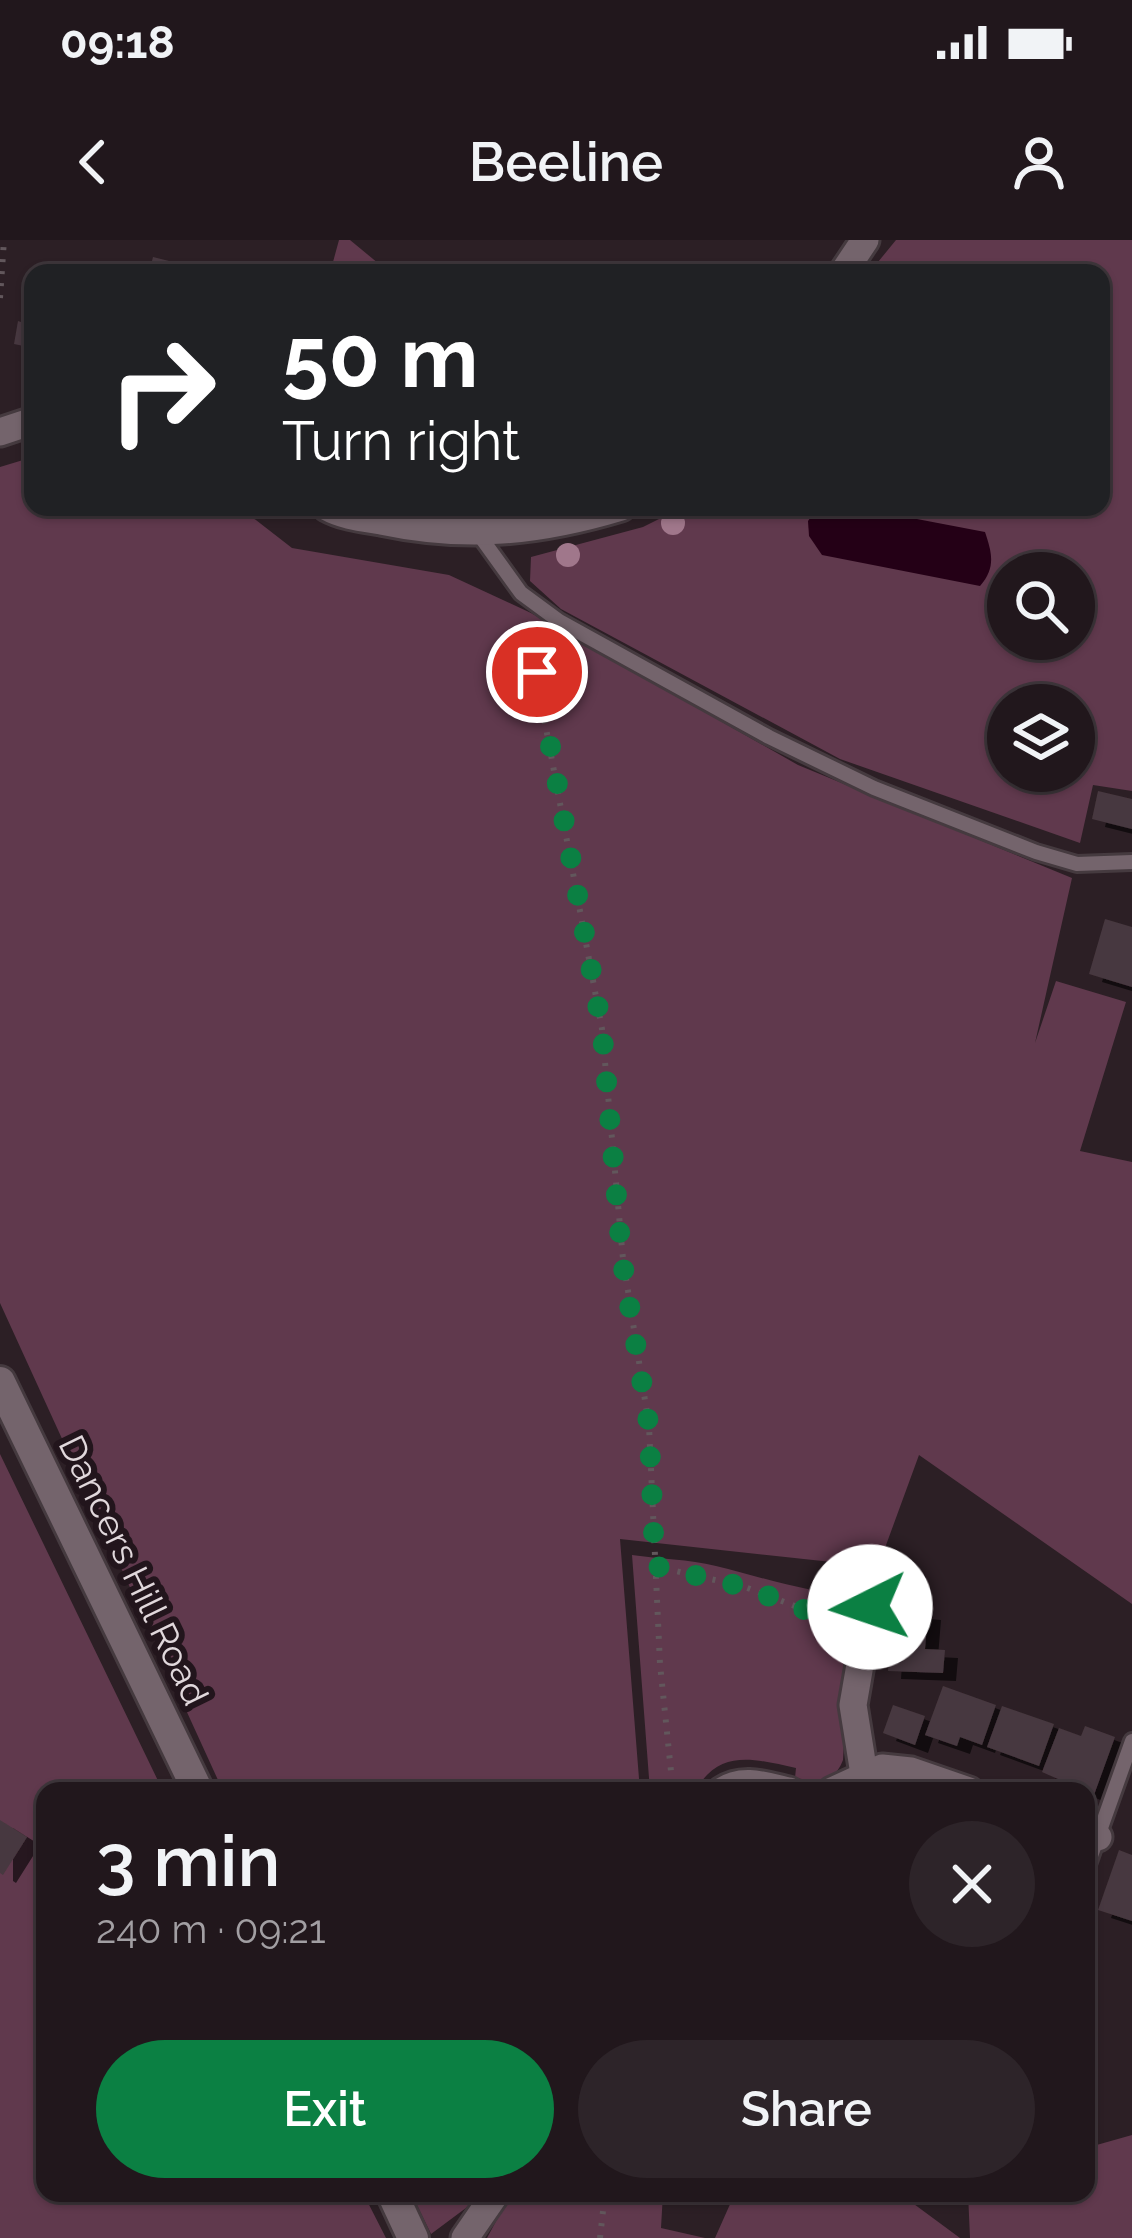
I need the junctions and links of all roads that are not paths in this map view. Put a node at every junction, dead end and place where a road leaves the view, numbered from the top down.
1 (364, 516) edge
2 (586, 516) edge
3 (478, 532) junction
4 (1132, 862) edge
5 (0, 1382) edge
6 (870, 1607) road end
7 (1132, 1741) edge
8 (864, 1774) junction
9 (193, 1782) edge
10 (853, 1782) edge
11 (943, 1782) edge
12 (1095, 1828) edge
13 (396, 2202) edge
14 (490, 2202) edge
15 (413, 2238) edge
16 (464, 2238) edge

1 - 3 street
2 - 3 street
3 - 4 lane
5 - 9 street, Dancers Hill Road
6 - 8 street
7 - 12 lane
8 - 10 street
8 - 11 street
13 - 15 street
14 - 16 street

